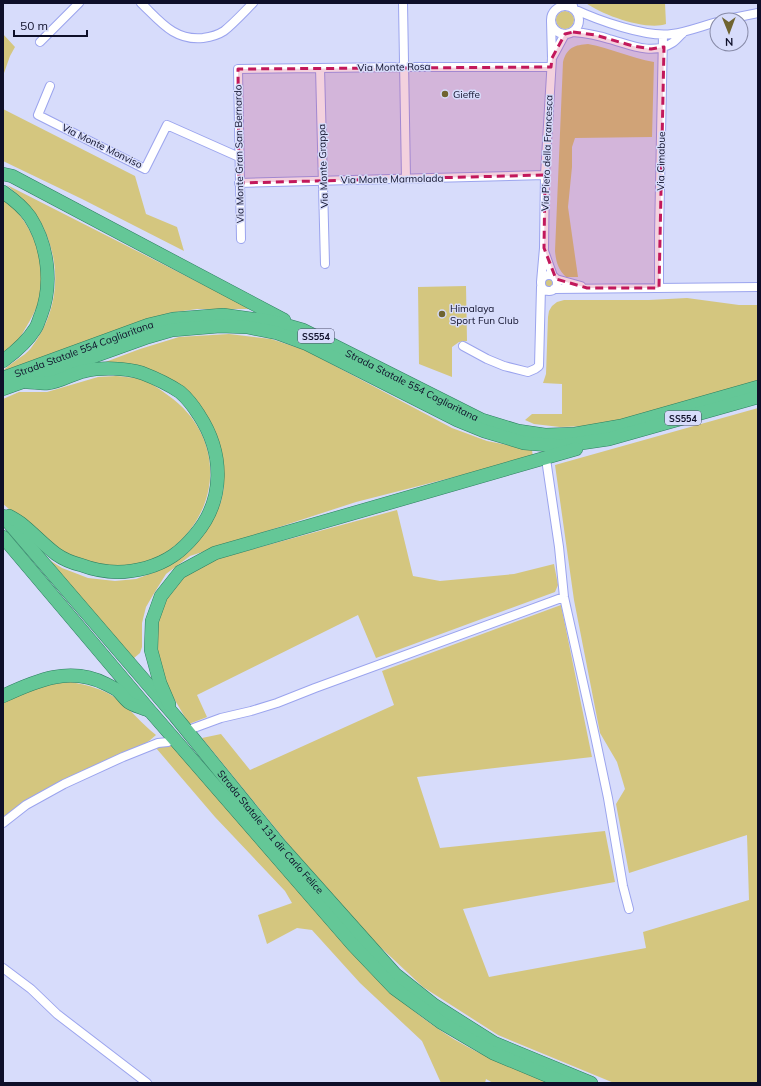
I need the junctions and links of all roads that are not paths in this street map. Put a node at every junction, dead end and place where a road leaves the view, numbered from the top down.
1 (79, 3) edge
2 (141, 3) edge
3 (253, 3) edge
4 (403, 3) edge
5 (555, 6) edge
6 (573, 6) edge
7 (551, 21) junction
8 (709, 24) edge
9 (684, 32) junction
10 (569, 33) junction
11 (663, 35) junction
12 (40, 42) dead end
13 (664, 47) junction
14 (552, 58) junction
15 (404, 67) junction
16 (551, 67) junction
17 (320, 68) junction
18 (238, 69) joint
19 (50, 86) dead end
20 (238, 157) junction
21 (3, 174) edge
22 (546, 176) junction
23 (406, 179) junction
24 (323, 181) junction
25 (240, 183) junction
26 (3, 192) edge
27 (241, 239) dead end
28 (544, 248) junction
29 (325, 264) dead end
30 (554, 278) junction
31 (541, 284) junction
32 (758, 287) edge
33 (587, 288) junction
34 (659, 288) junction
35 (553, 290) junction
36 (541, 310) junction
37 (303, 330) junction
38 (462, 346) dead end
39 (3, 361) edge
40 (3, 378) edge
41 (23, 381) junction
42 (758, 388) edge
43 (3, 389) edge
44 (758, 397) edge
45 (609, 439) junction
46 (546, 459) junction
47 (3, 512) edge
48 (3, 516) edge
49 (3, 537) edge
50 (564, 597) junction
51 (3, 696) edge
52 (150, 711) junction
53 (174, 716) junction
54 (191, 729) dead end
55 (168, 742) dead end
56 (3, 823) edge
57 (629, 909) dead end
58 (3, 968) edge
59 (147, 1083) edge
60 (565, 1083) edge
61 (591, 1083) edge

1 - 12 street
2 - 3 street
4 - 15 street
5 - 6 street, Via Piero della Francesca
5 - 7 street, Via Piero della Francesca
6 - 10 street, Via Piero della Francesca
6 - 11 street
7 - 10 street
7 - 14 street, Via Piero della Francesca
8 - 9 street
9 - 11 street
9 - 13 street
10 - 13 street
10 - 14 street, Via Piero della Francesca
11 - 13 street, Via Cimabue
13 - 34 street, Via Cimabue
14 - 16 street, Via Piero della Francesca
15 - 16 street, Via Monte Rosa
15 - 17 street, Via Monte Rosa
15 - 23 street
16 - 22 street, Via Piero della Francesca
17 - 18 street, Via Monte Rosa
17 - 24 street, Via Monte Grappa
18 - 20 street, Via Monte Gran San Bernardo
19 - 20 street, Via Monte Monviso
20 - 25 street, Via Monte Gran San Bernardo
21 - 37 highway
22 - 23 street, Via Monte Marmolada
22 - 28 street, Via Piero della Francesca
23 - 24 street, Via Monte Marmolada
24 - 25 street, Via Monte Marmolada
24 - 29 street, Via Monte Grappa
25 - 27 street, Via Monte Gran San Bernardo
26 - 39 highway
28 - 30 street, Via Piero della Francesca
28 - 31 street, Via Piero della Francesca
30 - 31 street
30 - 33 street
30 - 35 street, Via Piero della Francesca
31 - 35 street
31 - 36 street, Via Piero della Francesca
32 - 34 street
33 - 34 street
33 - 35 street
35 - 36 street, Via Piero della Francesca
36 - 38 street, Via Piero della Francesca
37 - 40 highway, Strada Statale 554 Cagliaritana / SS554
37 - 42 highway, Strada Statale 554 Cagliaritana / SS554
41 - 43 highway, SS554
41 - 45 highway, Strada Statale 554 Cagliaritana / SS554
41 - 47 highway
44 - 45 highway, Strada Statale 554 Cagliaritana / SS554
45 - 46 highway
46 - 50 street
46 - 53 highway
48 - 53 highway, Strada Statale 131 dir Carlo Felice
49 - 52 highway, Strada Statale 131 dir Carlo Felice
50 - 54 street
50 - 57 street
51 - 52 highway
52 - 60 highway, Strada Statale 131 dir Carlo Felice
53 - 61 highway, Strada Statale 131 dir Carlo Felice
55 - 56 street
58 - 59 street

